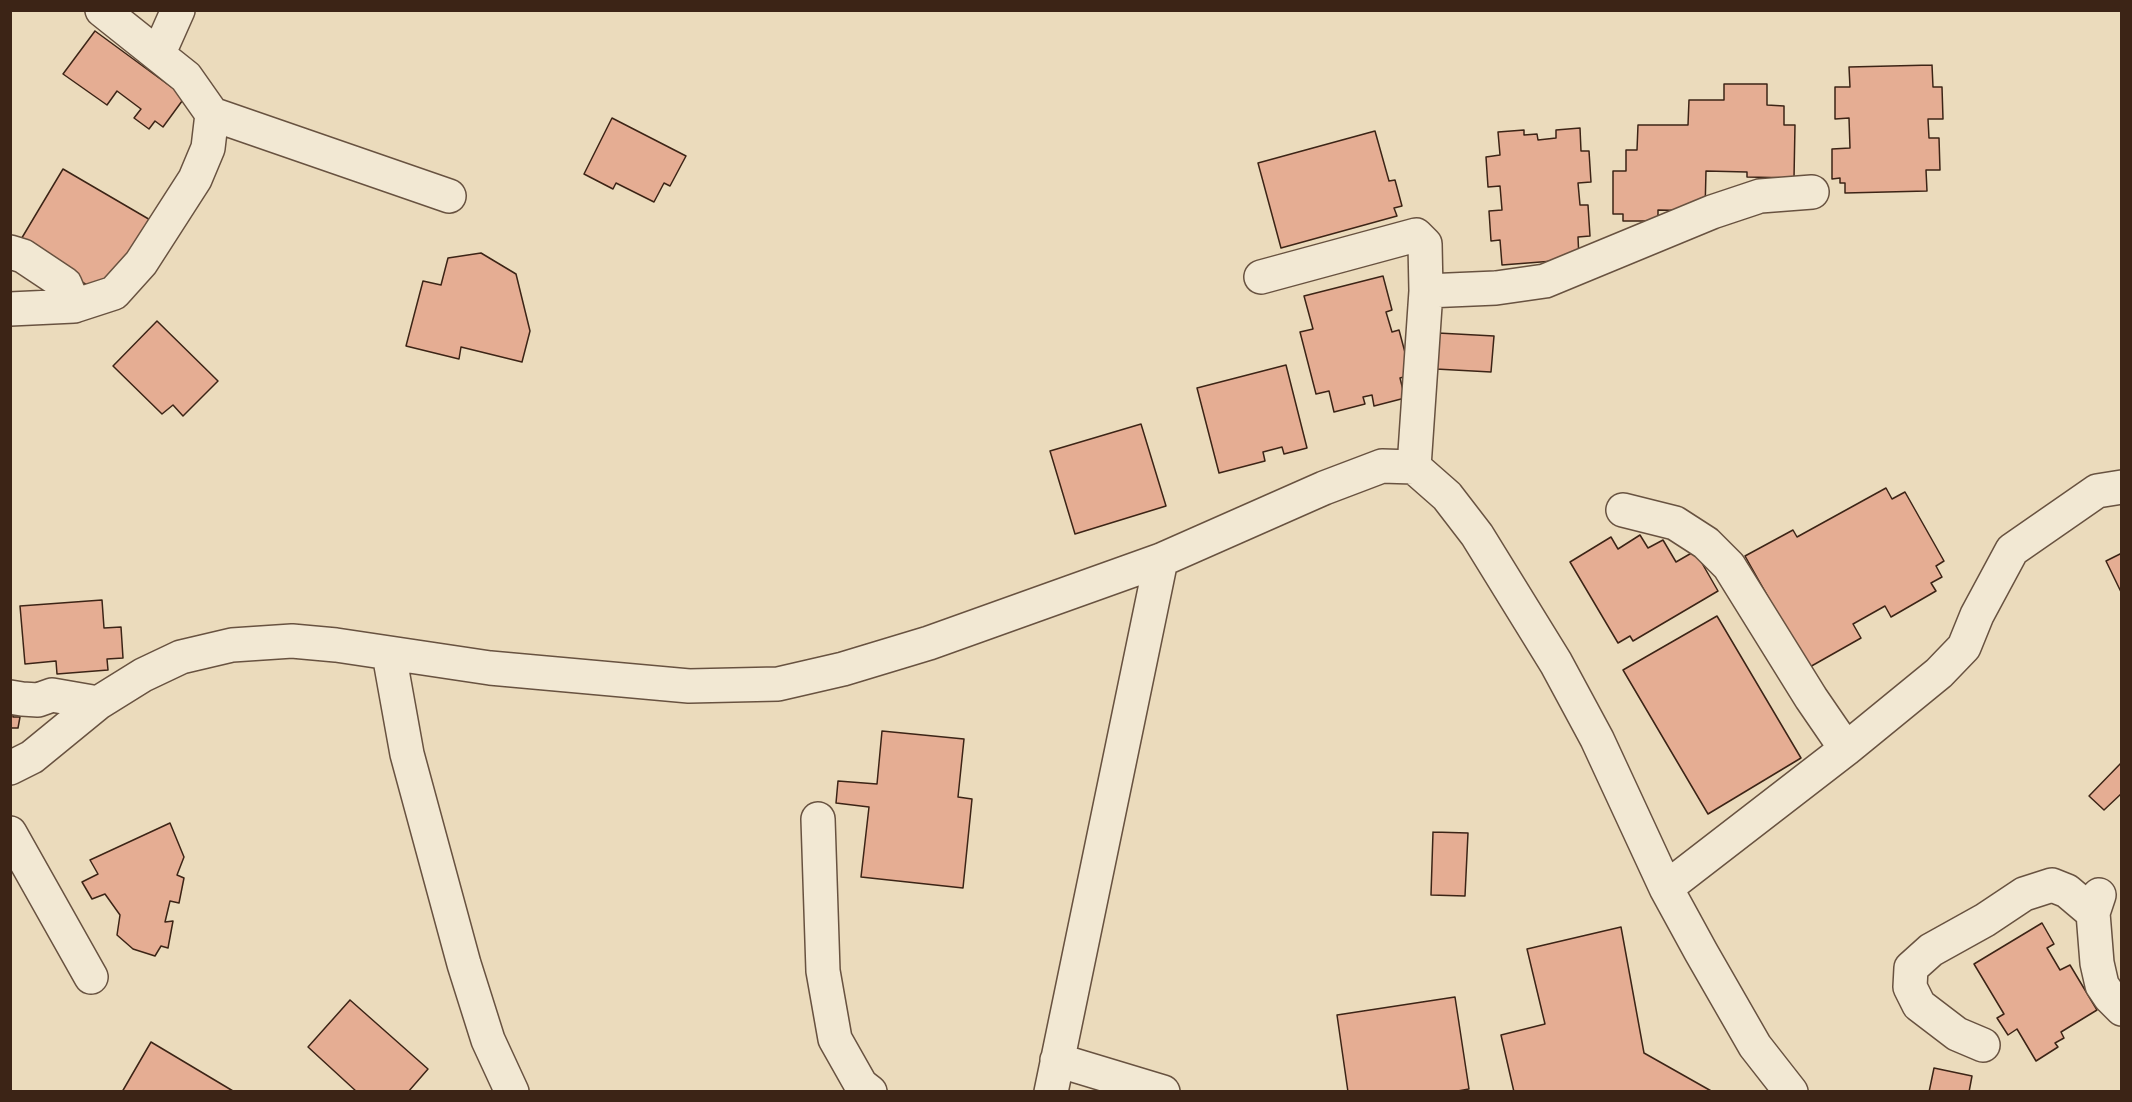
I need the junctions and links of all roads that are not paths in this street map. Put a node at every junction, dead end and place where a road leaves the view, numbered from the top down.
1 (102, 10) edge
2 (178, 10) edge
3 (158, 55) junction
4 (212, 114) junction
5 (1812, 192) dead end
6 (449, 196) dead end
7 (15, 250) edge
8 (1262, 277) dead end
9 (1426, 291) junction
10 (74, 306) junction
11 (10, 309) edge
12 (1413, 467) junction
13 (2121, 487) edge
14 (1623, 510) dead end
15 (1161, 560) junction
16 (389, 654) junction
17 (10, 697) edge
18 (98, 703) junction
19 (1846, 749) junction
20 (10, 768) edge
21 (818, 819) dead end
22 (10, 833) edge
23 (1666, 888) junction
24 (91, 976) dead end
25 (2121, 1009) edge
26 (1983, 1045) dead end
27 (1054, 1076) edge
28 (512, 1092) edge
29 (870, 1092) edge
30 (1163, 1092) edge
31 (1791, 1092) edge

1 - 3 street
2 - 3 street
3 - 4 street
4 - 6 street
4 - 10 street
5 - 9 street
7 - 10 street
8 - 9 street
9 - 12 street
10 - 11 street
12 - 15 street
12 - 23 street
13 - 19 street
14 - 19 street
15 - 16 street
15 - 27 street
16 - 18 street
16 - 28 street
17 - 18 street
18 - 20 street
19 - 23 street
21 - 29 street
22 - 24 street
23 - 31 street
25 - 26 street
27 - 30 street

